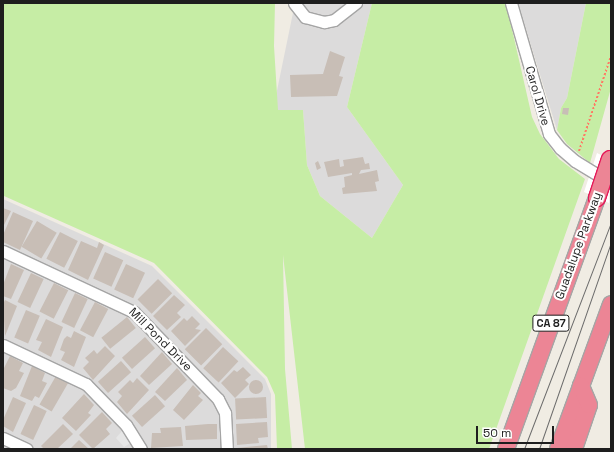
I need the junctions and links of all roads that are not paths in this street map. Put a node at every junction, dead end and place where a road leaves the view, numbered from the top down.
1 (294, 3) edge
2 (356, 3) edge
3 (511, 3) edge
4 (610, 158) edge
5 (611, 184) edge
6 (3, 251) edge
7 (611, 304) edge
8 (3, 345) edge
9 (3, 438) edge
10 (27, 449) edge
11 (141, 449) edge
12 (227, 449) edge
13 (506, 449) edge
14 (566, 449) edge

1 - 2 street
3 - 5 street, Carol Drive
4 - 13 highway, Guadalupe Parkway / CA 87, bridge
6 - 12 street, Mill Pond Drive
7 - 14 highway
8 - 11 street
9 - 10 street

